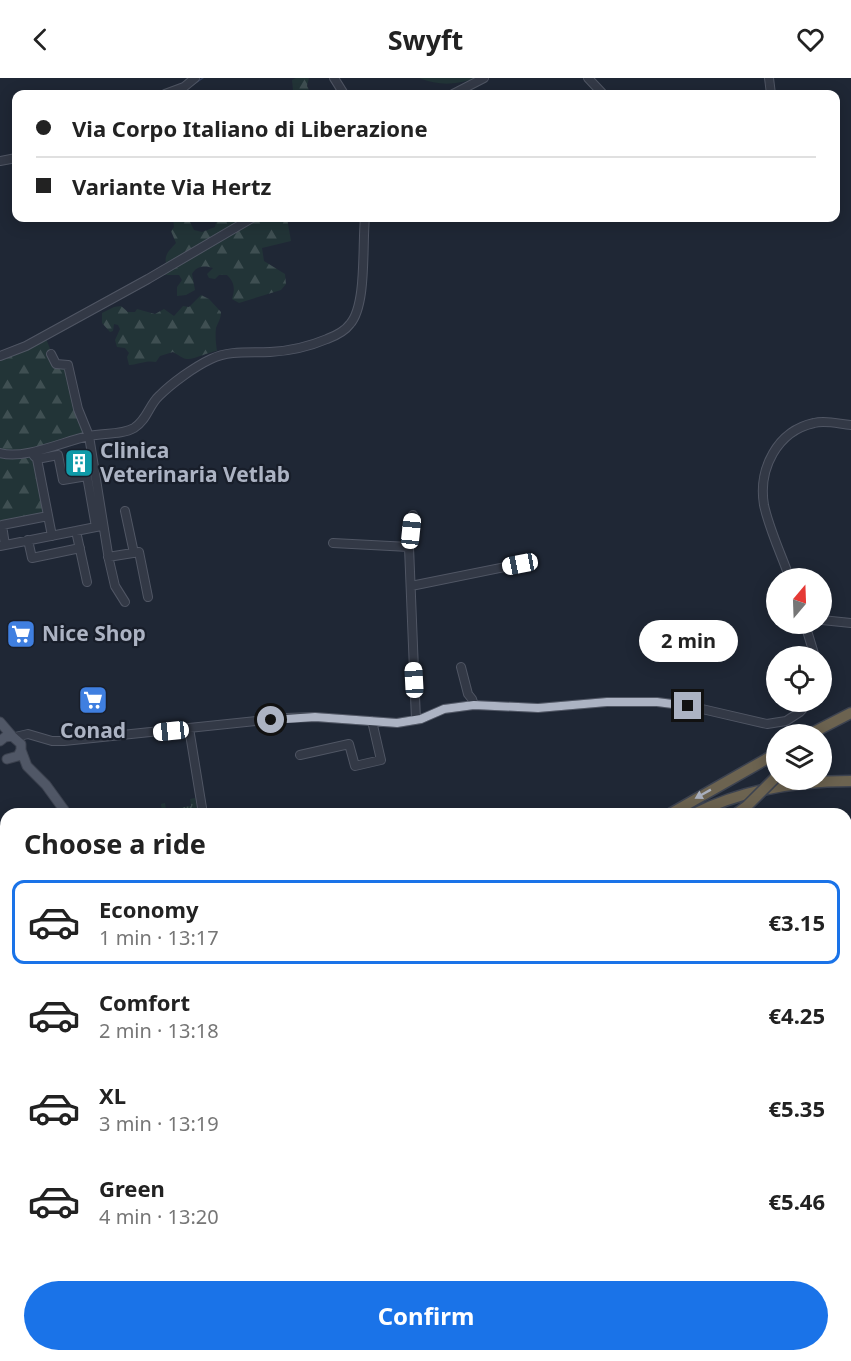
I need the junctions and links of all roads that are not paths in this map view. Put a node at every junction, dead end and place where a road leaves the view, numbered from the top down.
1 (195, 78) edge
2 (484, 78) edge
3 (588, 78) edge
4 (176, 90) edge
5 (461, 90) edge
6 (599, 90) edge
7 (245, 222) edge
8 (364, 222) edge
9 (51, 354) dead end
10 (0, 356) edge
11 (851, 425) edge
12 (89, 436) junction
13 (30, 452) junction
14 (0, 453) edge
15 (37, 459) junction
16 (125, 511) dead end
17 (413, 515) dead end
18 (48, 516) junction
19 (100, 526) junction
20 (76, 531) junction
21 (52, 536) junction
22 (28, 540) junction
23 (333, 543) dead end
24 (2, 546) edge
25 (80, 548) junction
26 (409, 548) junction
27 (134, 553) junction
28 (108, 557) junction
29 (520, 564) dead end
30 (786, 568) edge
31 (87, 582) dead end
32 (411, 586) junction
33 (148, 597) dead end
34 (125, 602) dead end
35 (832, 621) edge
36 (851, 623) edge
37 (461, 668) dead end
38 (474, 705) junction
39 (800, 712) edge
40 (851, 713) edge
41 (416, 720) junction
42 (372, 721) junction
43 (0, 722) edge
44 (830, 724) edge
45 (0, 728) edge
46 (832, 728) edge
47 (189, 729) junction
48 (35, 735) junction
49 (13, 737) junction
50 (0, 740) edge
51 (22, 748) junction
52 (300, 755) dead end
53 (3, 757) edge
54 (766, 759) edge
55 (27, 766) junction
56 (851, 781) edge
57 (766, 787) edge
58 (63, 808) edge
59 (201, 808) edge
60 (680, 808) edge
61 (707, 808) edge
62 (744, 808) edge

1 - 4 street
2 - 5 street
3 - 6 street
7 - 10 street
8 - 12 street
9 - 12 street
11 - 30 street
12 - 13 street
12 - 19 street
13 - 14 street
13 - 15 street
15 - 18 street
15 - 19 street
16 - 27 street
17 - 26 street
18 - 21 street
18 - 24 street
19 - 20 street
19 - 28 street
20 - 21 street
20 - 25 street
21 - 22 street
22 - 24 street
22 - 25 street
23 - 26 street
25 - 31 street
26 - 32 street
27 - 28 street
27 - 33 street
28 - 34 street
29 - 32 street
32 - 41 street
35 - 36 street
37 - 38 street
38 - 39 street
38 - 41 street
40 - 44 highway
40 - 46 highway
41 - 42 street
42 - 47 street
42 - 52 street
43 - 49 main road
45 - 50 main road
47 - 48 street
47 - 59 street
48 - 49 street
48 - 51 street
49 - 50 main road
49 - 51 main road
51 - 53 main road
51 - 55 main road
53 - 55 main road
54 -> 60 highway
55 - 58 main road
56 - 61 highway
57 - 62 highway, bridge

